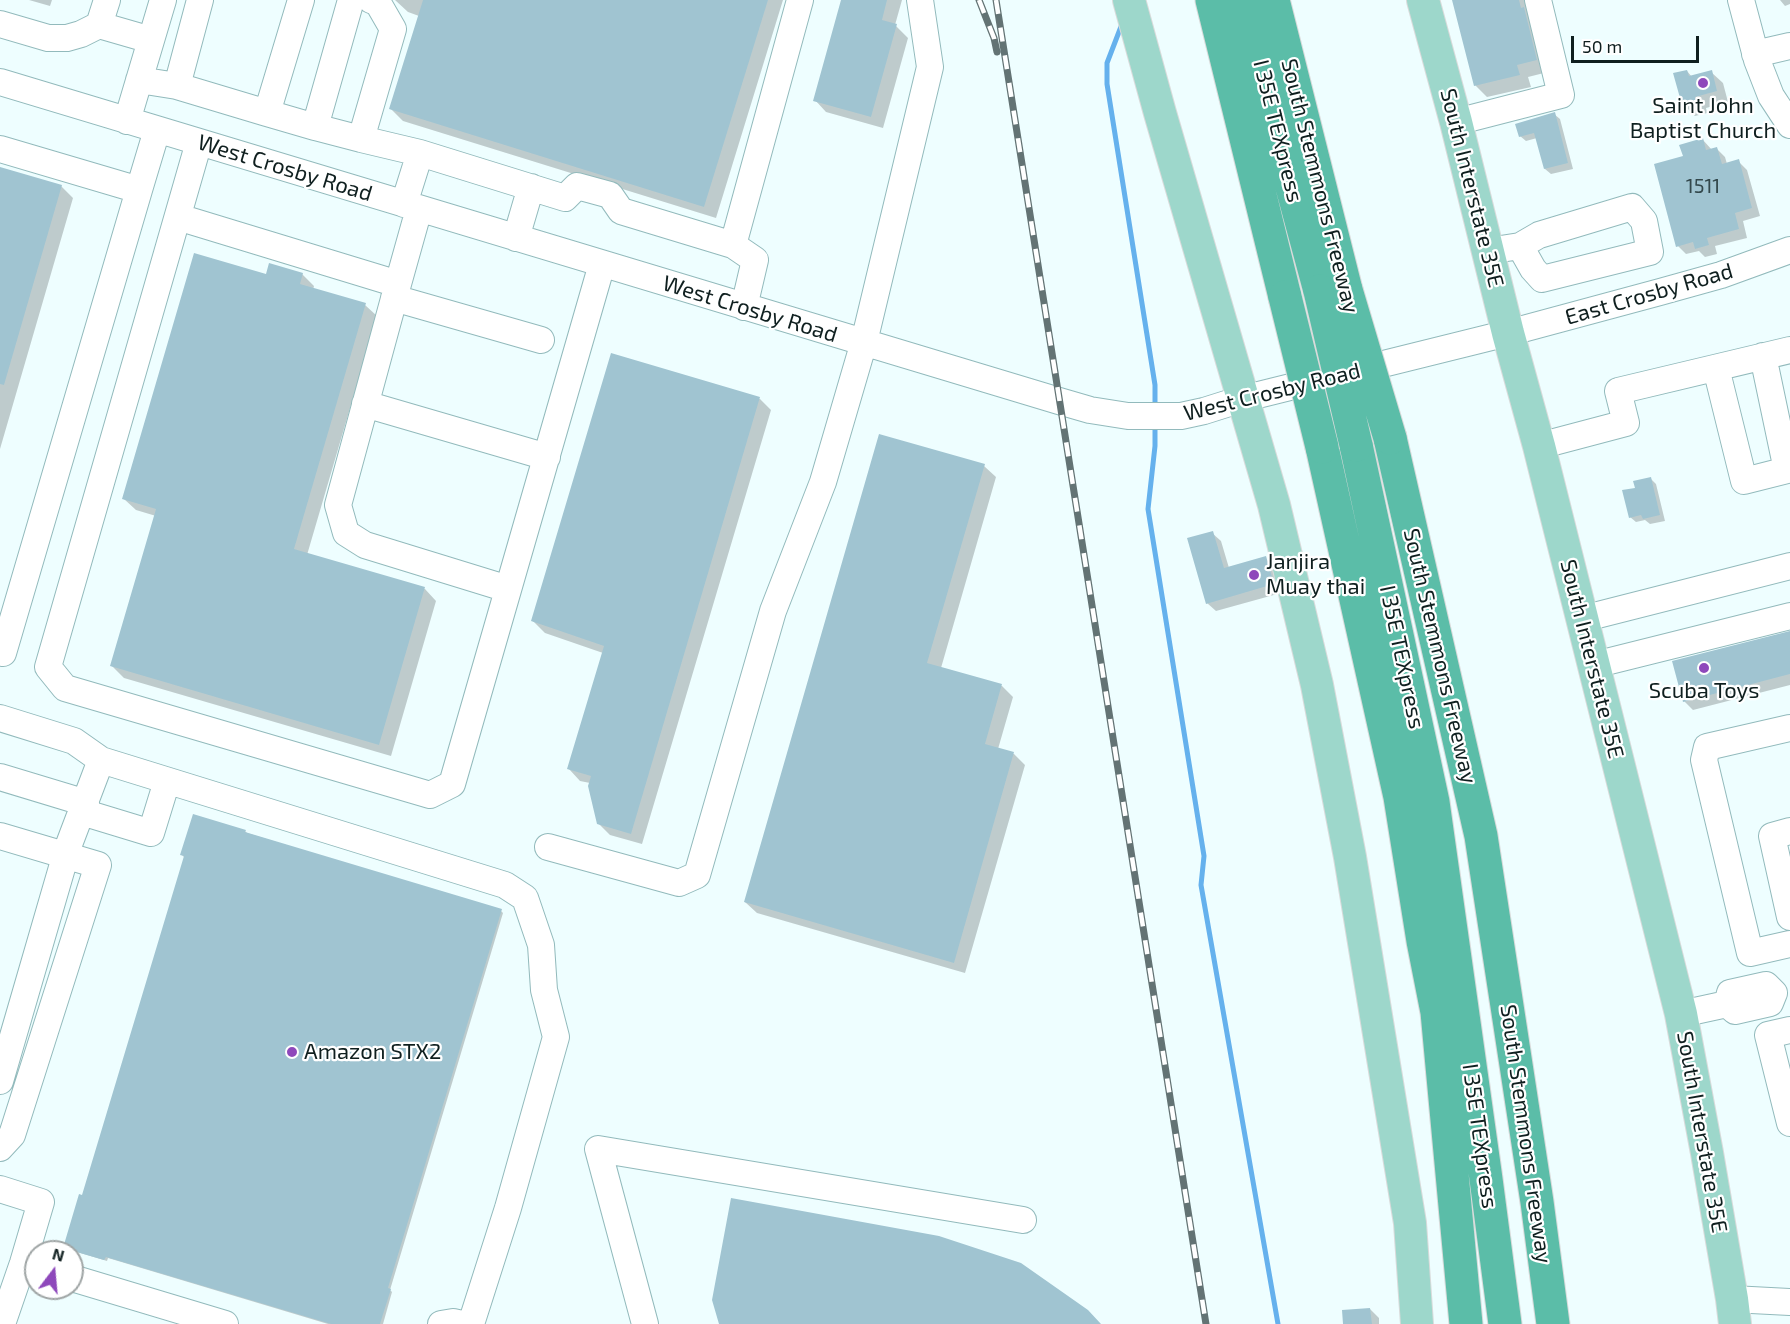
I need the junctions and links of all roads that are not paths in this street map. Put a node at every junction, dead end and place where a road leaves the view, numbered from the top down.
1 (107, 0) edge
2 (163, 0) edge
3 (200, 0) edge
4 (301, 0) edge
5 (351, 0) edge
6 (371, 0) edge
7 (800, 0) edge
8 (920, 0) edge
9 (1129, 0) edge
10 (1212, 0) edge
11 (1245, 0) edge
12 (1273, 0) edge
13 (1423, 0) edge
14 (1538, 0) edge
15 (1741, 0) edge
16 (0, 24) edge
17 (99, 25) junction
18 (151, 40) junction
19 (1790, 46) edge
20 (1755, 54) junction
21 (139, 80) junction
22 (0, 82) edge
23 (177, 86) junction
24 (267, 112) junction
25 (128, 121) junction
26 (1456, 122) junction
27 (1790, 125) edge
28 (315, 127) junction
29 (157, 130) junction
30 (361, 139) junction
31 (199, 142) junction
32 (0, 149) edge
33 (420, 153) junction
34 (531, 187) junction
35 (139, 190) junction
36 (412, 207) junction
37 (178, 217) junction
38 (516, 238) junction
39 (732, 245) junction
40 (1520, 246) junction
41 (1789, 249) edge
42 (1488, 251) junction
43 (1650, 252) junction
44 (602, 264) junction
45 (396, 291) junction
46 (1333, 291) junction
47 (1660, 292) junction
48 (744, 307) junction
49 (1508, 333) junction
50 (541, 340) dead end
51 (864, 342) junction
52 (1790, 350) edge
53 (1762, 356) junction
54 (1716, 368) junction
55 (1242, 399) junction
56 (365, 404) junction
57 (1539, 446) junction
58 (547, 457) junction
59 (1789, 469) edge
60 (1790, 566) edge
61 (508, 589) junction
62 (1790, 616) edge
63 (1582, 619) junction
64 (3, 653) dead end
65 (1594, 665) junction
66 (0, 718) edge
67 (1790, 728) edge
68 (101, 760) junction
69 (0, 777) edge
70 (167, 781) junction
71 (84, 808) junction
72 (1790, 831) edge
73 (0, 836) edge
74 (548, 847) dead end
75 (66, 855) junction
76 (1790, 917) edge
77 (1790, 944) edge
78 (1782, 991) edge
79 (1681, 1014) junction
80 (1790, 1030) edge
81 (0, 1081) edge
82 (1790, 1123) edge
83 (0, 1148) edge
84 (0, 1189) edge
85 (1023, 1220) dead end
86 (34, 1240) edge
87 (24, 1276) edge
88 (84, 1282) edge
89 (1790, 1302) edge
90 (1733, 1312) edge
91 (2, 1324) edge
92 (225, 1324) edge
93 (441, 1324) edge
94 (462, 1324) edge
95 (471, 1324) edge
96 (645, 1324) edge
97 (1417, 1324) edge
98 (1466, 1324) edge
99 (1504, 1324) edge
100 (1553, 1324) edge

1 - 17 street
2 - 18 street
3 - 23 street
4 - 24 street
5 - 28 street
6 - 30 street
7 - 39 street
8 - 51 street
9 - 55 main road
10 - 98 highway, bridge
11 - 46 highway, I 35E TEXpress
12 - 46 highway, South Stemmons Freeway
13 - 26 main road, South Interstate 35E
14 - 26 street
15 - 20 street
16 - 17 street
17 - 18 street
18 - 21 street
19 - 20 street
20 - 27 street
21 - 23 street
21 - 25 street
22 - 25 street, West Crosby Road
23 - 24 street
24 - 28 street
25 - 29 street, West Crosby Road
26 - 42 main road, South Interstate 35E
28 - 30 street
29 - 31 street, West Crosby Road
29 - 35 street
30 - 33 street
31 - 36 street, West Crosby Road
31 - 37 street
32 - 35 street
33 - 34 street
33 - 36 street
34 - 38 street
34 - 39 street
35 - 64 street
36 - 38 street, West Crosby Road
36 - 45 street
37 - 45 street
37 - 61 street
38 - 44 street, West Crosby Road
39 - 48 street
40 - 42 street
40 - 43 street
40 - 43 street
41 - 47 street, East Crosby Road
42 - 49 main road, South Interstate 35E
43 - 47 street
44 - 48 street, West Crosby Road
44 - 58 street
45 - 50 street
45 - 56 street
46 - 99 highway, I 35E TEXpress, bridge
46 - 100 highway, South Stemmons Freeway, bridge
47 - 49 street, East Crosby Road
48 - 51 street, West Crosby Road
49 - 55 street, West Crosby Road
49 - 57 main road, South Interstate 35E
51 - 55 street, West Crosby Road
51 - 74 street
52 - 53 street
53 - 54 street
53 - 59 street
54 - 57 street
54 - 59 street
55 - 97 main road
56 - 58 street
56 - 61 street
57 - 63 main road, South Interstate 35E
58 - 61 street
60 - 63 street
62 - 65 street
63 - 65 main road, South Interstate 35E
65 - 79 main road, South Interstate 35E
66 - 68 street
67 - 77 street
68 - 70 street
68 - 71 street
69 - 71 street
70 - 71 street
70 - 95 street
71 - 75 street
72 - 76 street
73 - 75 street
75 - 81 street
75 - 83 street
78 - 79 street
79 - 90 main road, South Interstate 35E
80 - 82 street
84 - 86 street
85 - 96 street
87 - 91 street
88 - 92 street
89 - 90 street
93 - 94 street

